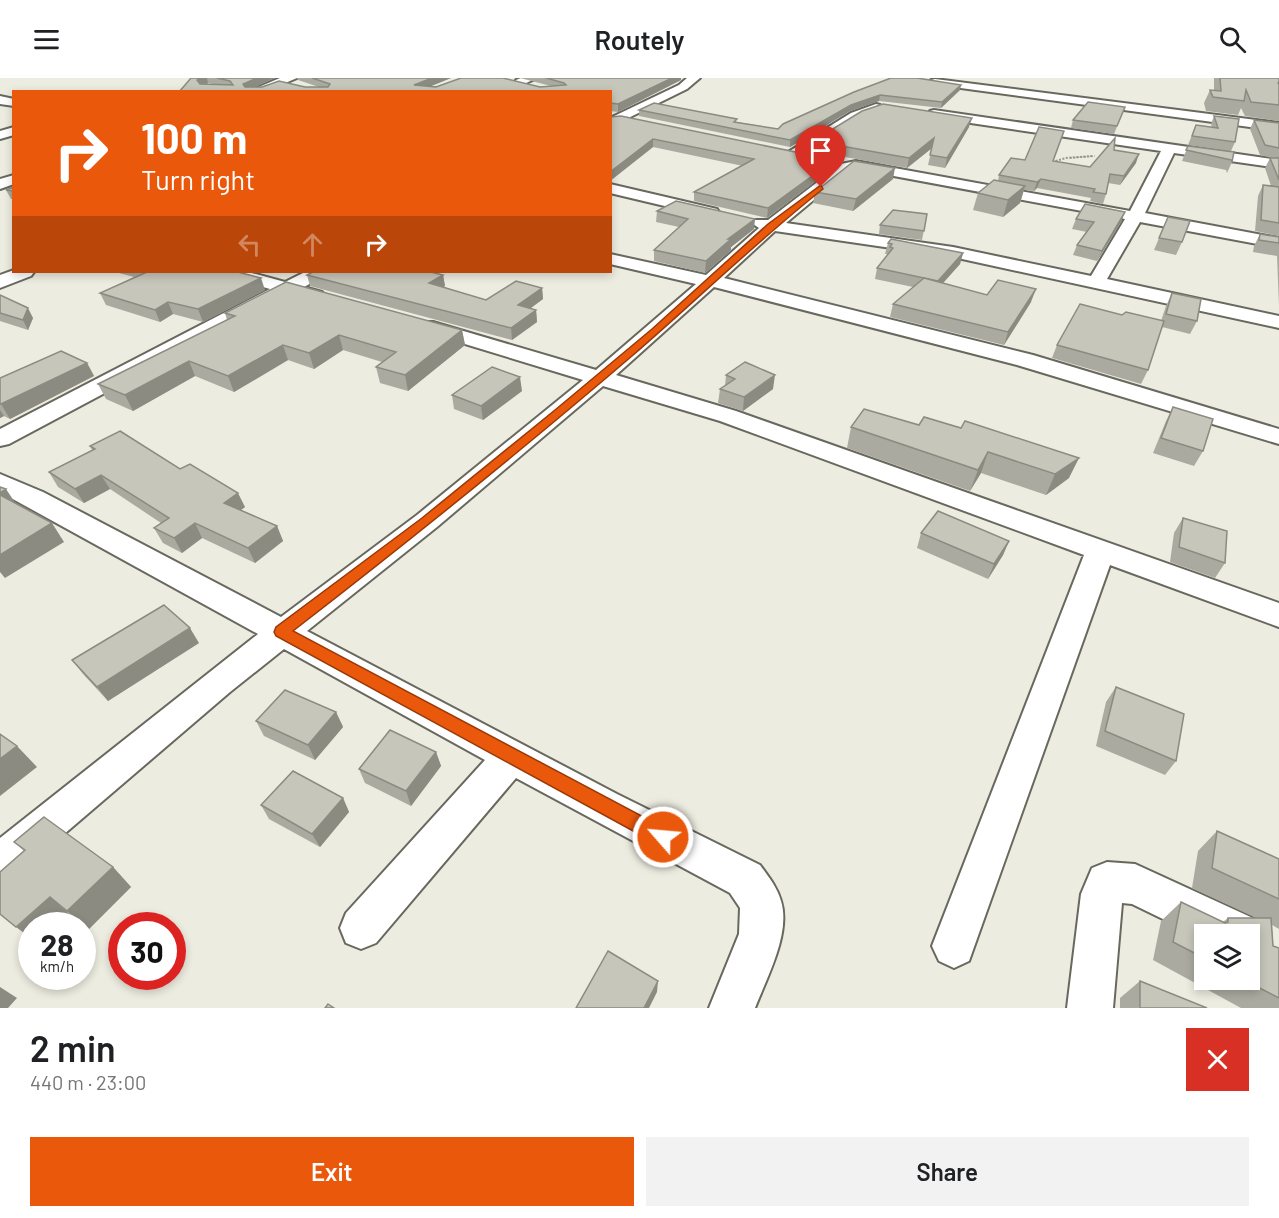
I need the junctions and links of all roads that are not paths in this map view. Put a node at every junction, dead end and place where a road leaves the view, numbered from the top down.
1 (694, 78) edge
2 (286, 80) edge
3 (504, 80) edge
4 (530, 82) edge
5 (935, 82) edge
6 (302, 87) edge
7 (258, 90) edge
8 (889, 108) edge
9 (918, 112) edge
10 (613, 119) edge
11 (648, 124) edge
12 (1279, 127) edge
13 (1170, 147) junction
14 (850, 164) junction
15 (1279, 164) edge
16 (612, 188) edge
17 (727, 216) edge
18 (1135, 217) junction
19 (749, 221) edge
20 (771, 226) junction
21 (1279, 243) edge
22 (612, 259) edge
23 (22, 273) edge
24 (233, 273) edge
25 (316, 273) edge
26 (710, 280) junction
27 (1097, 281) junction
28 (0, 282) edge
29 (286, 288) junction
30 (341, 303) edge
31 (407, 321) edge
32 (1279, 322) edge
33 (600, 377) junction
34 (1279, 438) edge
35 (0, 439) edge
36 (0, 482) edge
37 (1100, 550) junction
38 (1279, 615) edge
39 (282, 632) junction
40 (511, 757) junction
41 (0, 863) edge
42 (1218, 924) edge
43 (361, 928) dead end
44 (954, 946) dead end
45 (732, 1008) edge
46 (1090, 1008) edge

1 - 10 street
2 - 6 street
2 - 7 street
3 - 4 street
5 - 12 street
8 - 14 street
9 - 13 street
10 - 11 street
13 - 15 street
13 - 18 street
14 - 18 street
14 - 20 street
16 - 17 street
18 - 21 street
18 - 27 street
19 - 20 street
20 - 26 street
20 - 27 street
22 - 26 street
23 - 28 street
24 - 29 street
25 - 29 street
26 - 33 street
26 - 34 street
27 - 32 street
29 - 30 street
29 - 35 street
31 - 33 street
33 - 37 street
33 - 39 street
36 - 39 street
37 - 38 street
37 - 44 street
39 - 40 street
39 - 41 street
40 - 43 street
40 - 45 street
42 - 46 street

